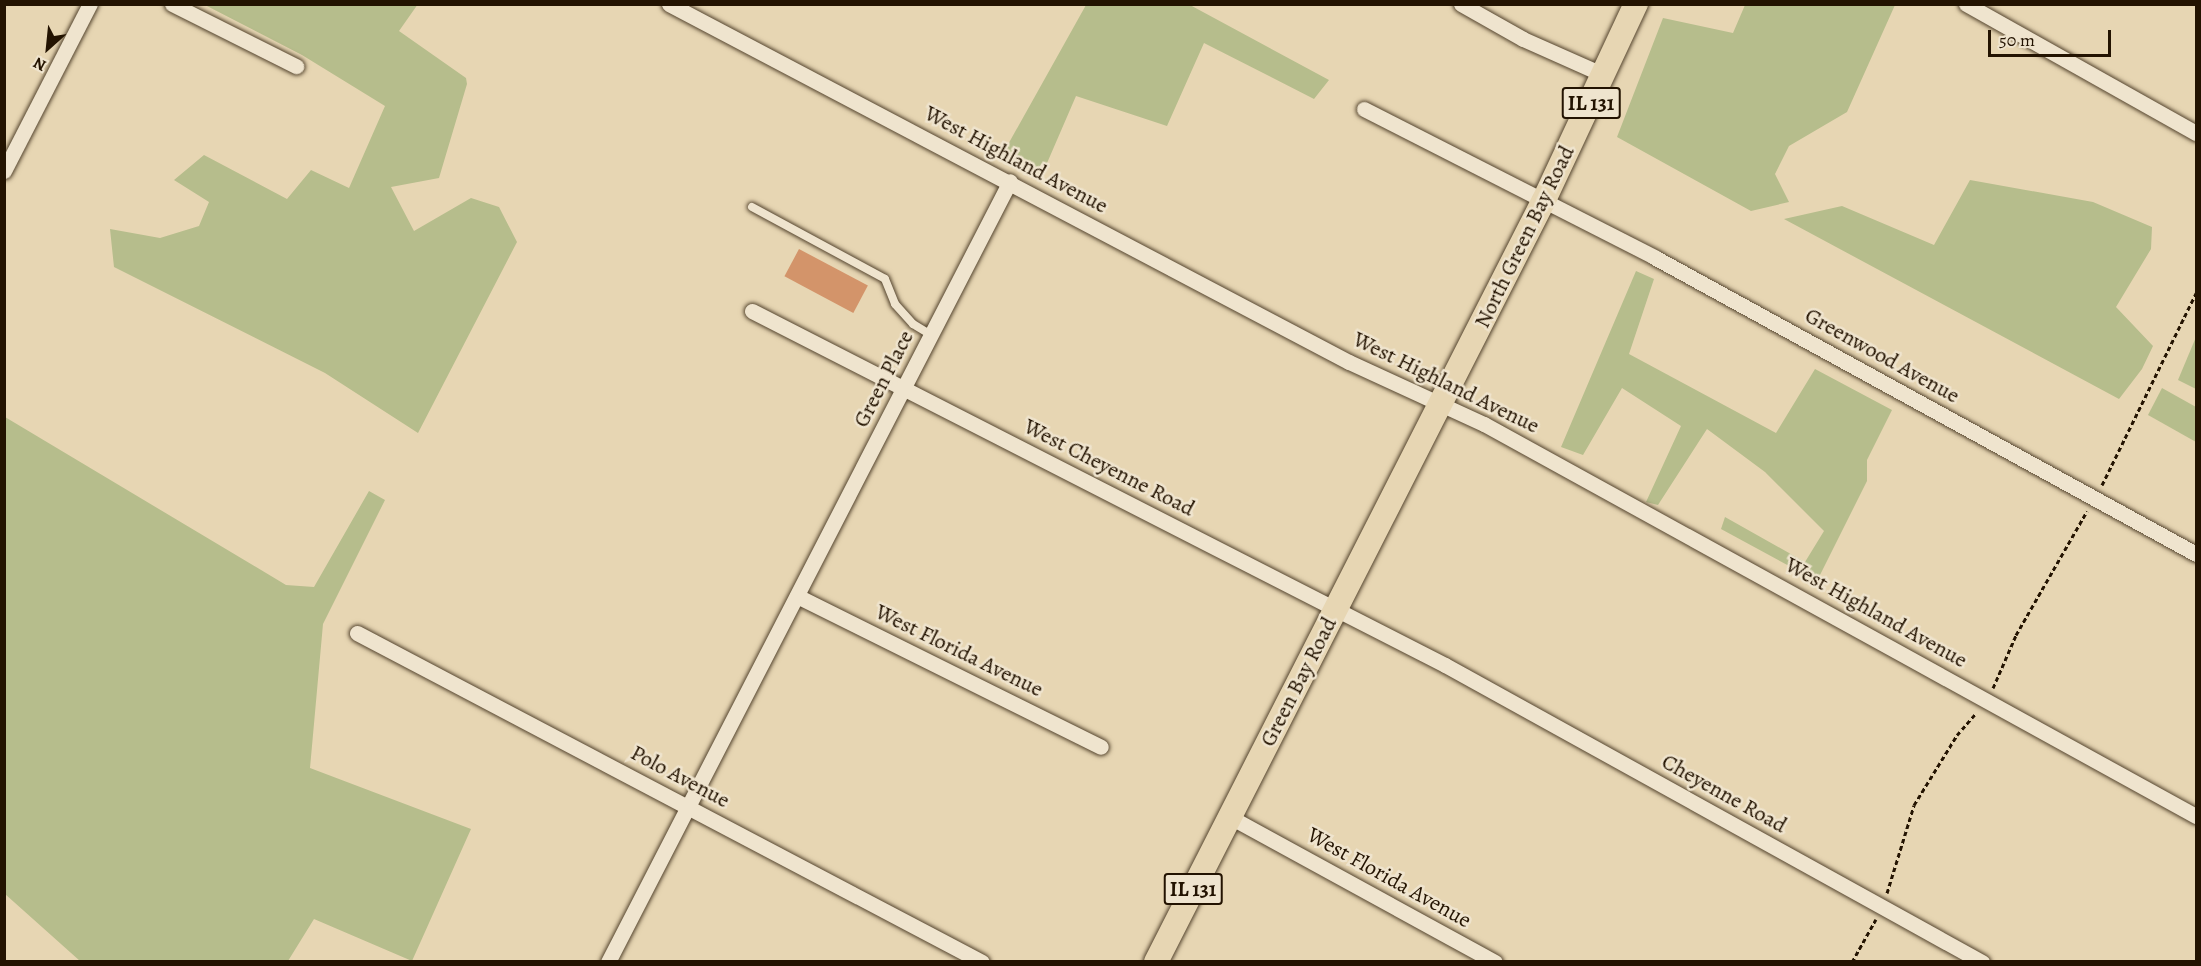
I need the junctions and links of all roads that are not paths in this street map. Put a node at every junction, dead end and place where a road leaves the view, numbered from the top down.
1 (90, 4) edge
2 (172, 4) edge
3 (669, 4) edge
4 (1461, 4) edge
5 (1636, 4) edge
6 (1966, 4) edge
7 (296, 66) dead end
8 (1604, 75) junction
9 (1364, 109) dead end
10 (2196, 133) edge
11 (4, 171) edge
12 (1010, 181) junction
13 (1544, 200) junction
14 (752, 207) dead end
15 (752, 311) dead end
16 (931, 335) junction
17 (905, 389) junction
18 (1442, 403) junction
19 (2196, 554) edge
20 (797, 596) junction
21 (1337, 609) junction
22 (357, 633) dead end
23 (1444, 665) joint
24 (1101, 747) dead end
25 (688, 806) junction
26 (2196, 816) edge
27 (1230, 817) junction
28 (608, 962) edge
29 (982, 962) edge
30 (1156, 962) edge
31 (1495, 962) edge
32 (1982, 962) edge

1 - 11 street
2 - 7 street
3 - 12 street, West Highland Avenue
4 - 8 street
5 - 8 main road, North Green Bay Road / IL 131
6 - 10 street
8 - 13 main road, North Green Bay Road / IL 131
9 - 13 street, Greenwood Avenue
12 - 16 street, Green Place
12 - 18 street, West Highland Avenue
13 - 18 main road, North Green Bay Road / IL 131
13 - 19 street, Greenwood Avenue
14 - 16 lane
15 - 17 street, West Cheyenne Road
16 - 17 street, Green Place
17 - 20 street, Green Place
17 - 21 street, West Cheyenne Road
18 - 21 main road, Green Bay Road / IL 131
18 - 26 street, West Highland Avenue
20 - 24 street, West Florida Avenue
20 - 25 street, Green Place
21 - 23 street, West Cheyenne Road
21 - 27 main road, Green Bay Road / IL 131
22 - 25 street, Polo Avenue
23 - 32 street, Cheyenne Road
25 - 28 street, Green Place
25 - 29 street, Polo Avenue
27 - 30 main road, Green Bay Road / IL 131
27 - 31 street, West Florida Avenue

